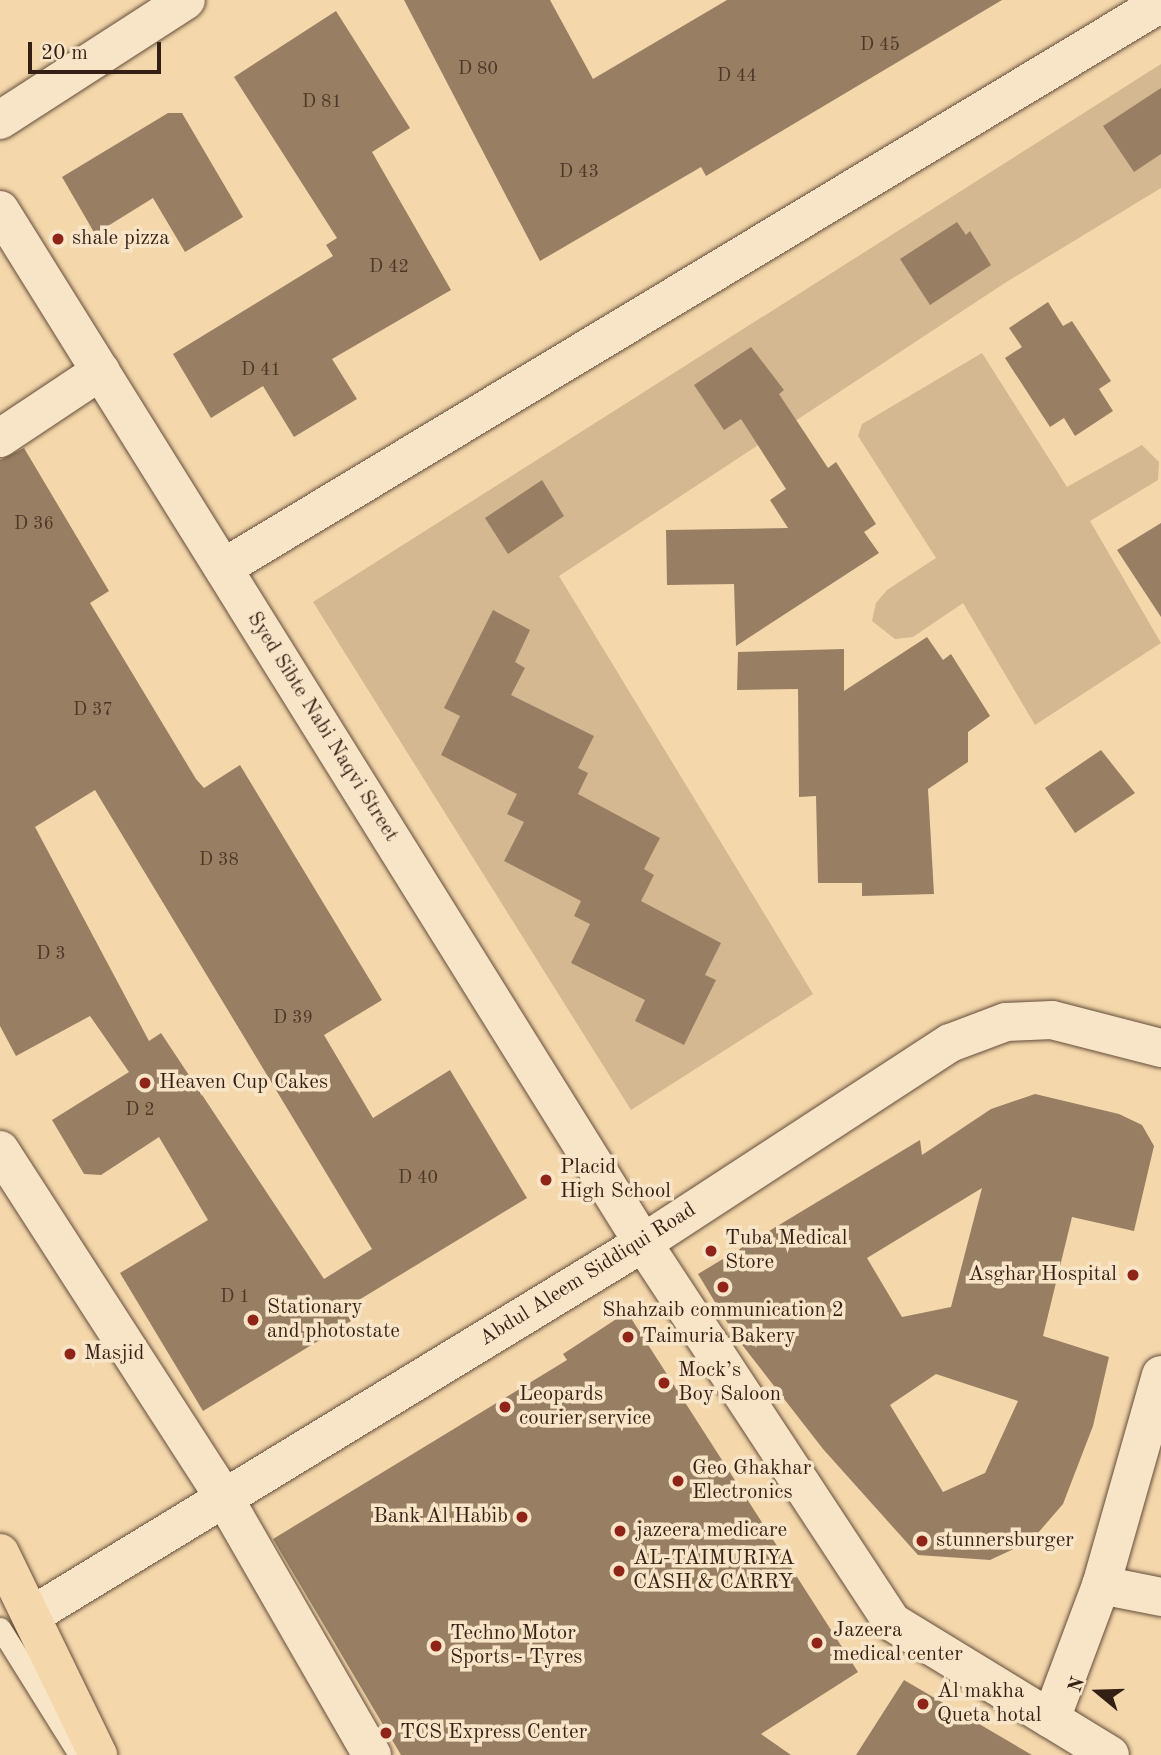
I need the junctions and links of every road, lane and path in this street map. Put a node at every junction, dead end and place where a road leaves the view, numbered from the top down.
1 (187, 0) edge
2 (1161, 3) edge
3 (0, 120) edge
4 (0, 210) edge
5 (101, 371) junction
6 (0, 438) edge
7 (223, 568) junction
8 (1161, 1048) edge
9 (0, 1150) edge
10 (643, 1243) junction
11 (1161, 1375) edge
12 (223, 1496) junction
13 (0, 1553) edge
14 (1101, 1585) junction
15 (1161, 1597) edge
16 (17, 1621) edge
17 (1051, 1719) junction
18 (77, 1755) edge
19 (98, 1755) edge
20 (372, 1755) edge
21 (1110, 1755) edge

1 - 3 street
2 - 7 street
4 - 5 street, Syed Sibte Nabi Naqvi Street
5 - 6 street
5 - 7 street, Syed Sibte Nabi Naqvi Street
7 - 10 street, Syed Sibte Nabi Naqvi Street
8 - 10 street, Abdul Aleem Siddiqui Road
9 - 12 street
10 - 12 street, Abdul Aleem Siddiqui Road
10 - 17 street, Syed Sibte Nabi Naqvi Street
11 - 14 street
12 - 16 street, Abdul Aleem Siddiqui Road
12 - 20 street
13 - 16 main road
14 - 15 street
14 - 17 street
16 - 18 lane
16 - 19 main road
17 - 21 street, Syed Sibte Nabi Naqvi Street

